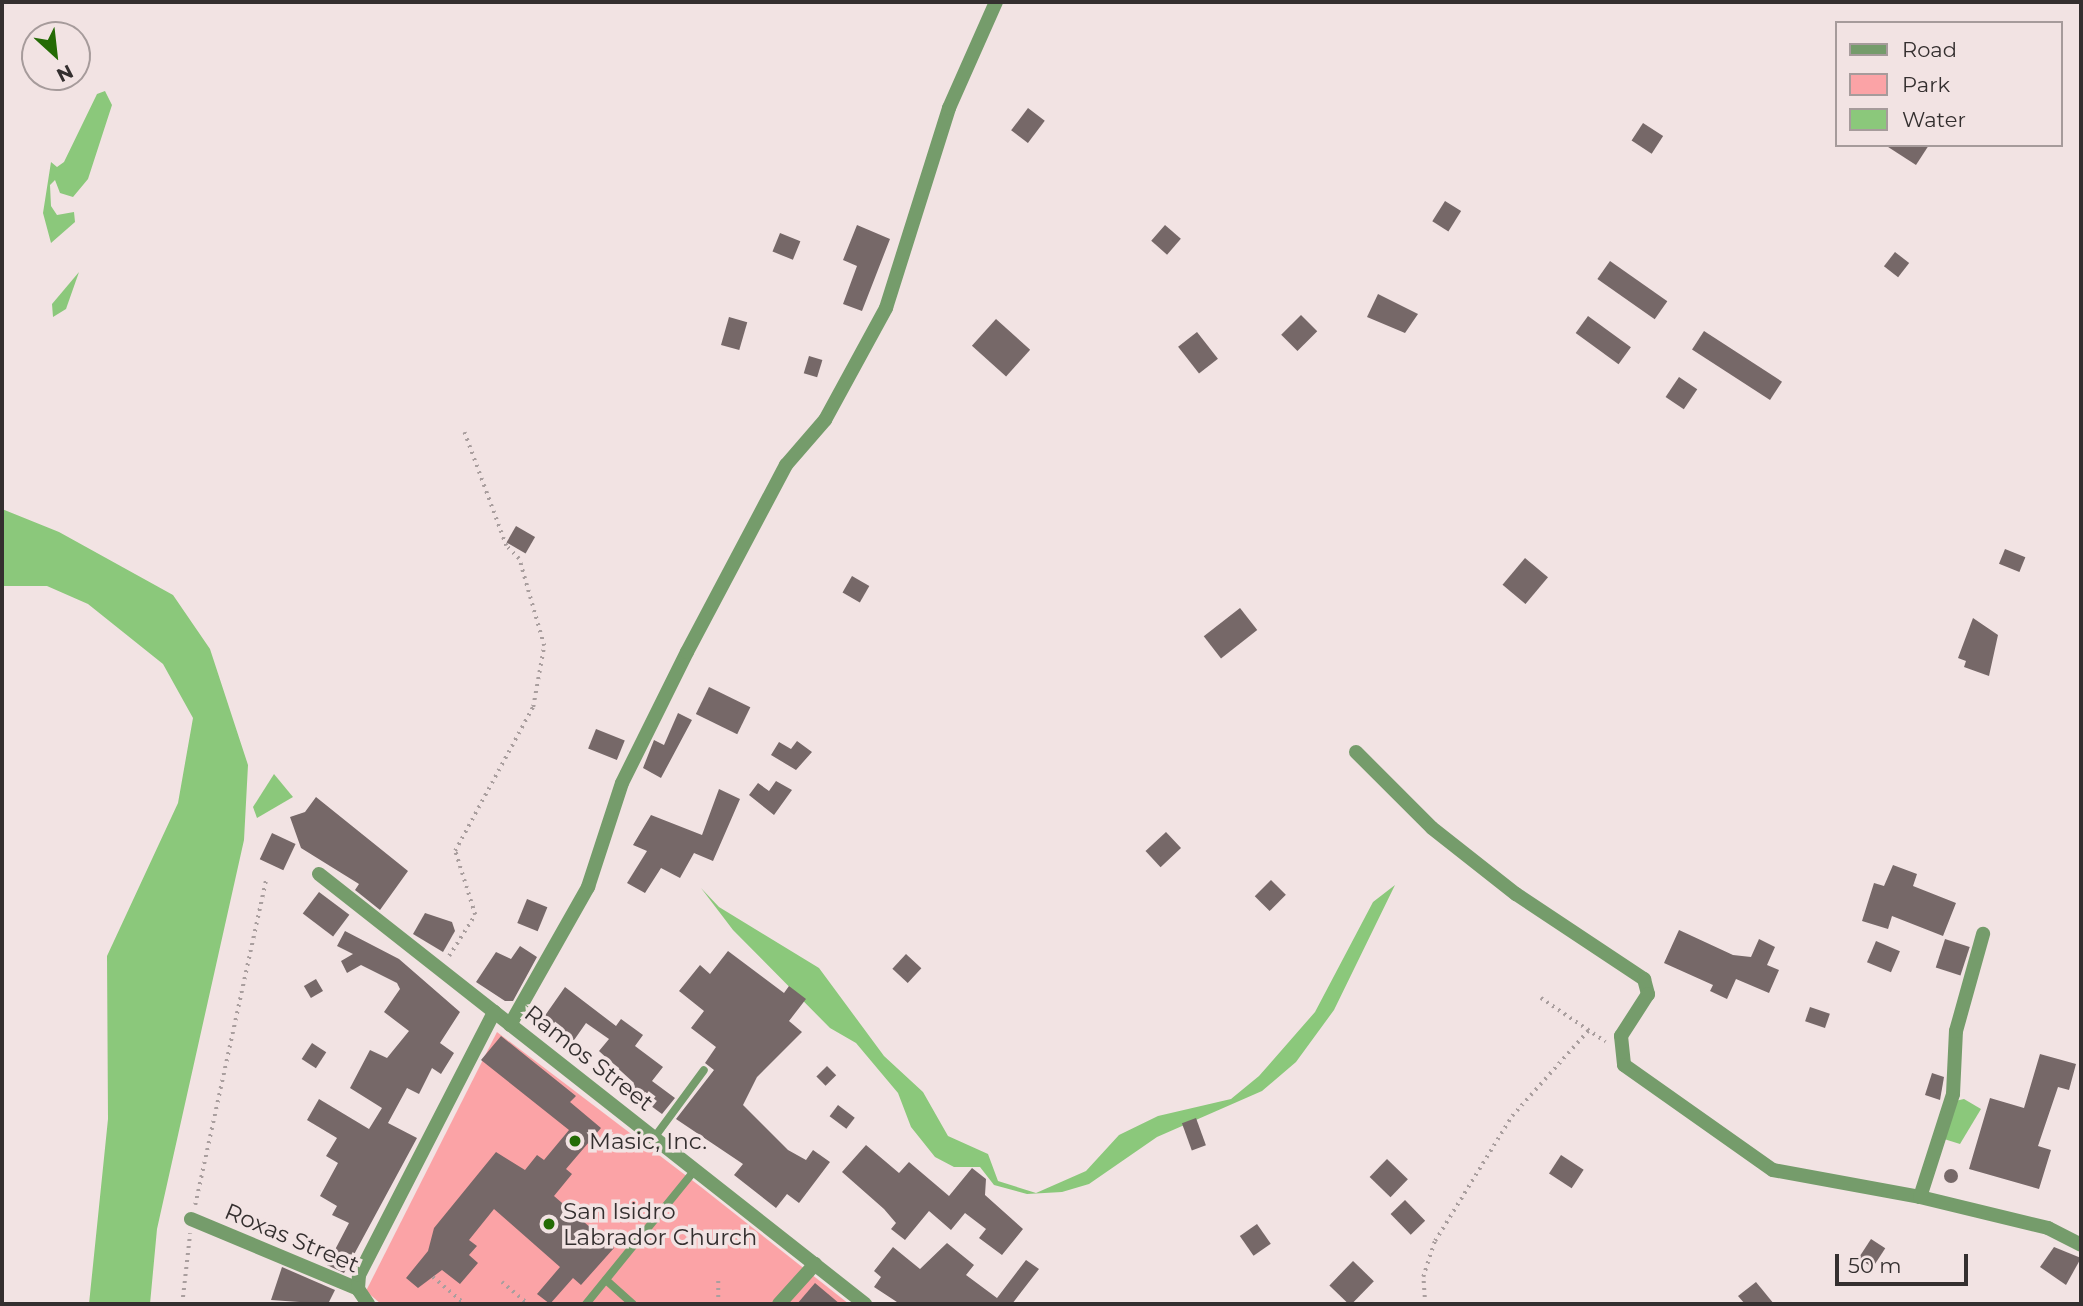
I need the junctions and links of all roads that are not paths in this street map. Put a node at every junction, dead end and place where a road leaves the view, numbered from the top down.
1 (996, 2) edge
2 (1356, 752) dead end
3 (318, 874) dead end
4 (1983, 934) dead end
5 (494, 1012) junction
6 (510, 1024) junction
7 (704, 1070) dead end
8 (654, 1138) junction
9 (695, 1170) junction
10 (1920, 1197) junction
11 (191, 1219) road end
12 (2081, 1245) edge
13 (815, 1264) junction
14 (606, 1279) junction
15 (358, 1289) junction
16 (368, 1304) edge
17 (586, 1304) edge
18 (633, 1304) edge
19 (779, 1304) edge
20 (865, 1304) edge

1 - 6 street
2 - 10 street
3 - 5 street, Ramos Street
4 - 10 street
5 - 6 street, Ramos Street
5 - 15 street
6 - 8 street, Ramos Street
7 - 8 lane
8 - 9 street, Ramos Street
9 - 13 street, Ramos Street
9 - 14 lane
10 - 12 street
11 - 15 street, Roxas Street
13 - 19 street
13 - 20 street, Ramos Street
14 - 17 lane
14 - 18 lane
15 - 16 street, Roxas Street

